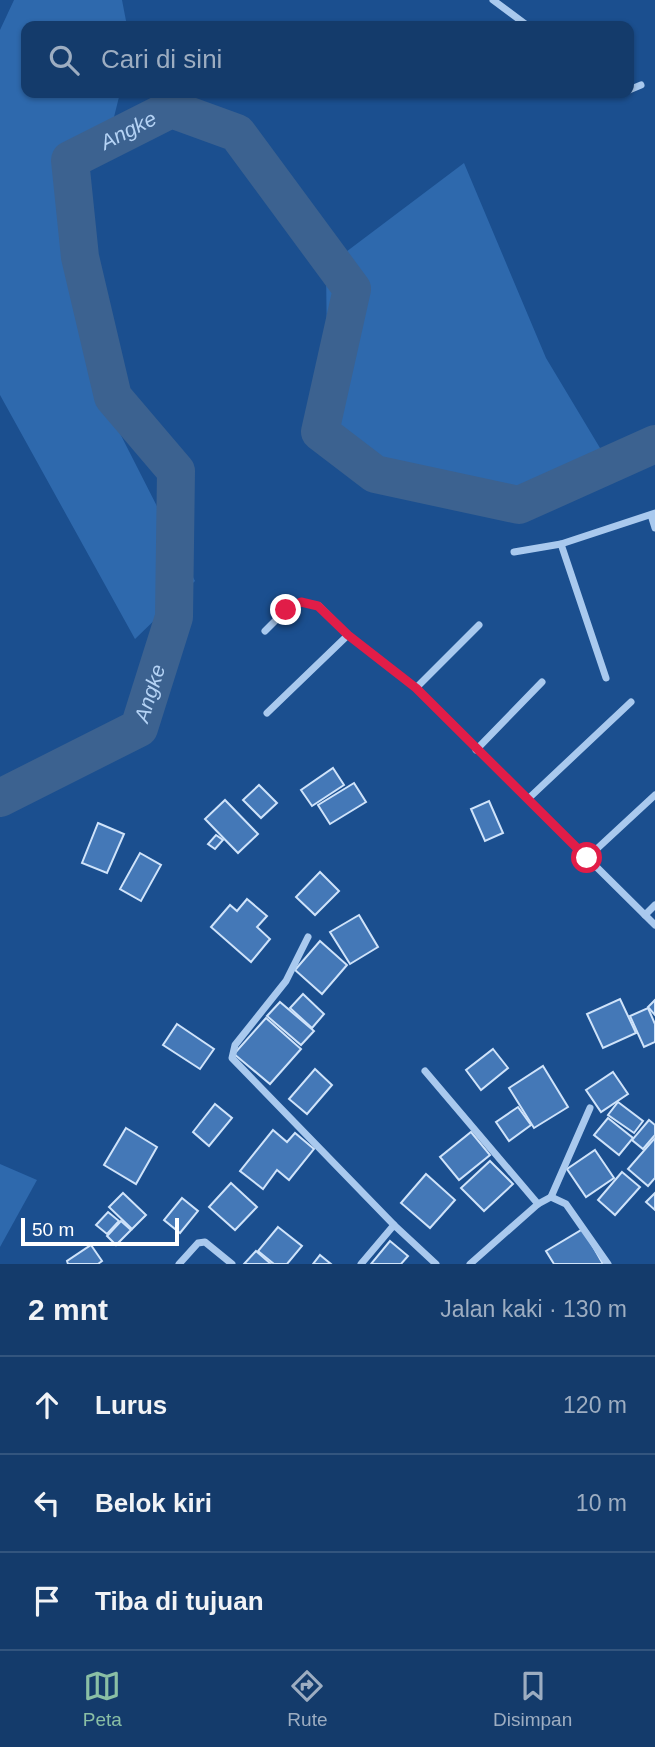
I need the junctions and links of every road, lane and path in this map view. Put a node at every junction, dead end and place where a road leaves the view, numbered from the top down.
1 (493, 0) edge
2 (521, 21) edge
3 (641, 85) dead end
4 (634, 88) edge
5 (653, 514) edge
6 (655, 527) edge
7 (561, 544) junction
8 (514, 552) dead end
9 (479, 625) dead end
10 (265, 631) dead end
11 (348, 635) junction
12 (606, 678) dead end
13 (542, 682) dead end
14 (416, 688) junction
15 (631, 702) dead end
16 (267, 713) dead end
17 (476, 750) junction
18 (655, 795) edge
19 (528, 799) junction
20 (587, 858) junction
21 (655, 905) edge
22 (645, 915) junction
23 (655, 925) edge
24 (308, 937) dead end
25 (425, 1071) dead end
26 (590, 1108) dead end
27 (551, 1197) junction
28 (538, 1204) junction
29 (394, 1225) junction
30 (179, 1264) edge
31 (232, 1264) edge
32 (361, 1264) edge
33 (436, 1264) edge
34 (470, 1264) edge
35 (608, 1264) edge

1 - 2 street
3 - 4 street
5 - 6 street
5 - 7 street
7 - 8 street
7 - 12 street
9 - 14 street
10 - 11 street
11 - 14 street
11 - 16 street
13 - 17 street
14 - 17 street
15 - 19 street
17 - 19 street
18 - 20 street
19 - 20 street
20 - 22 street
21 - 22 street
22 - 23 street
24 - 29 street
25 - 28 street
26 - 27 street
27 - 28 street
27 - 35 street
28 - 34 street
29 - 32 street
29 - 33 street
30 - 31 street

